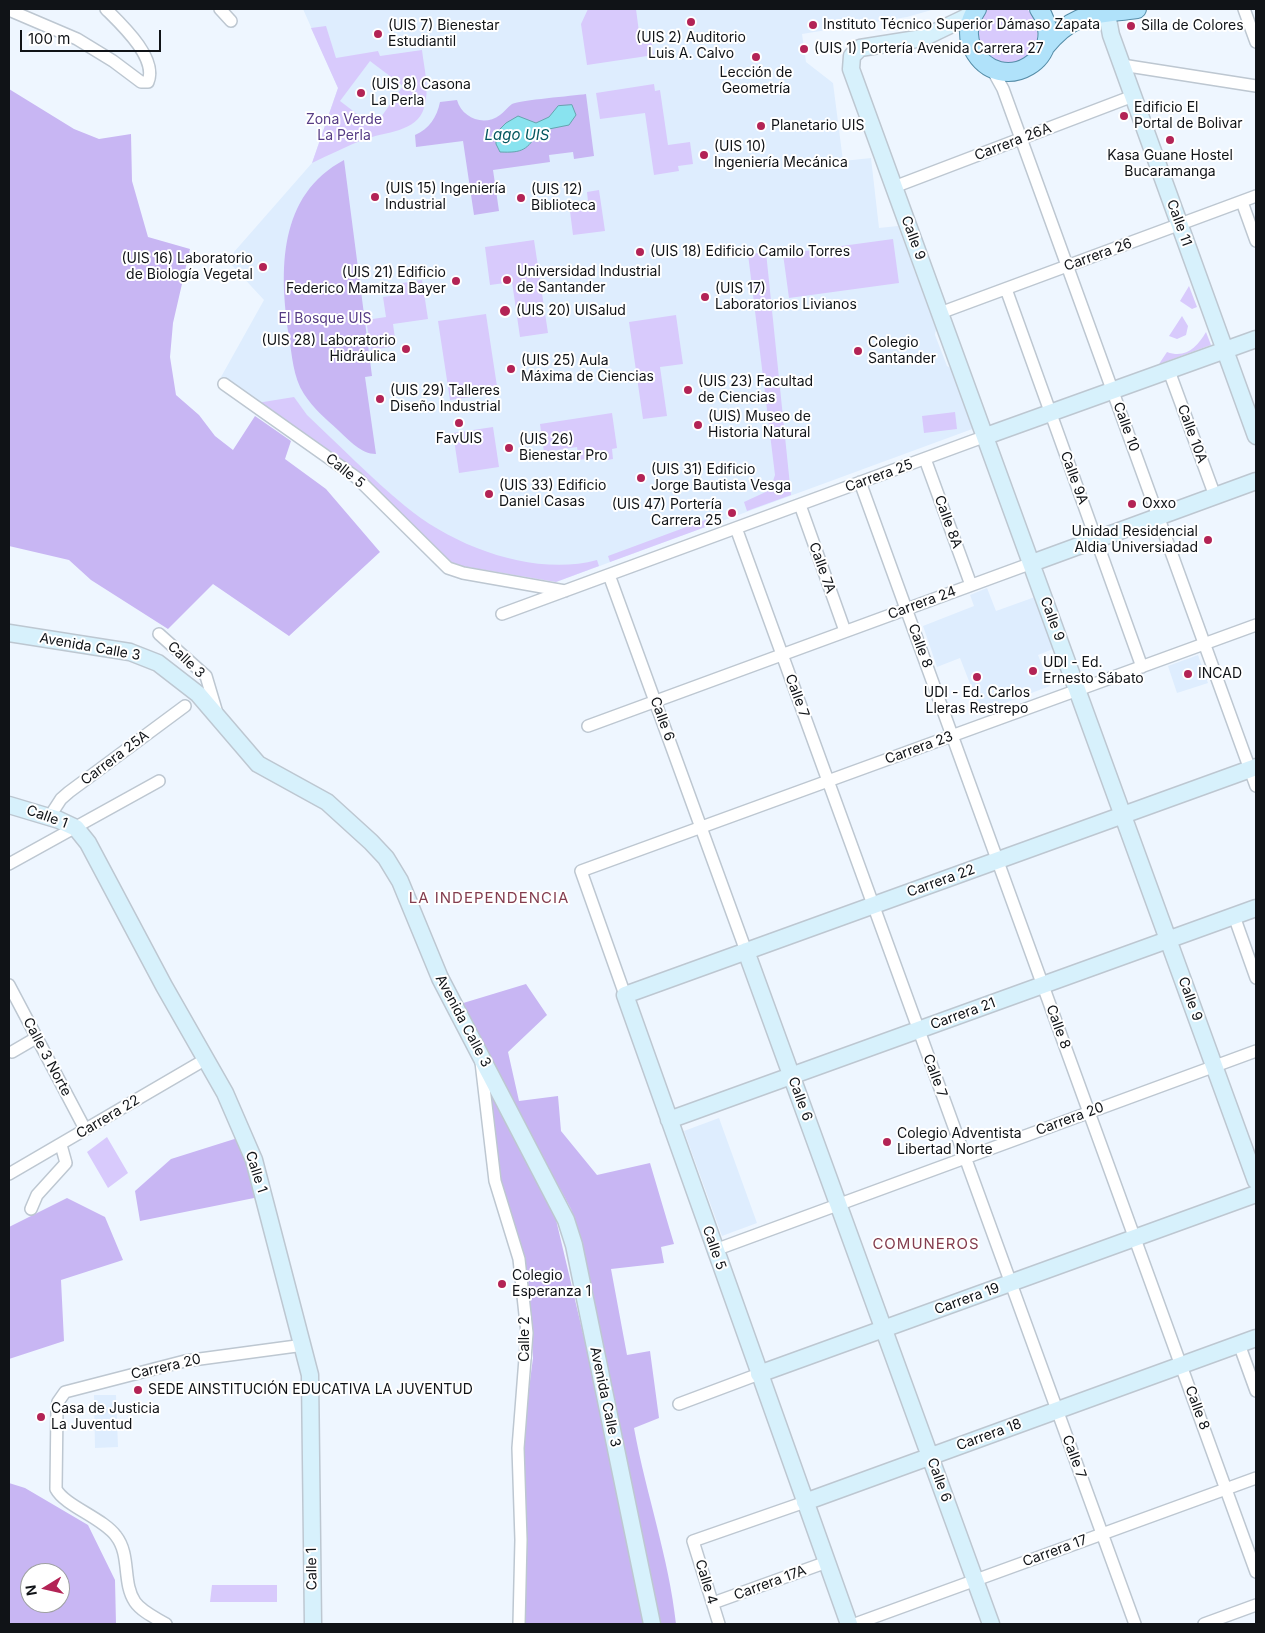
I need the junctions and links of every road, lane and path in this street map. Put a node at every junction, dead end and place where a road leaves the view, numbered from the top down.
1 (106, 9) edge
2 (220, 9) edge
3 (1039, 9) edge
4 (1137, 9) edge
5 (1244, 9) edge
6 (9, 10) edge
7 (975, 11) edge
8 (1106, 11) edge
9 (231, 21) dead end
10 (1256, 42) edge
11 (1045, 47) junction
12 (1122, 65) junction
13 (992, 69) junction
14 (1256, 86) edge
15 (1133, 96) junction
16 (1021, 139) junction
17 (894, 187) junction
18 (1256, 196) edge
19 (1242, 202) junction
20 (1180, 225) junction
21 (1256, 241) edge
22 (1068, 266) junction
23 (1006, 289) junction
24 (940, 313) junction
25 (1256, 339) edge
26 (1225, 351) junction
27 (1169, 371) junction
28 (224, 384) dead end
29 (1113, 391) junction
30 (1050, 413) junction
31 (986, 436) junction
32 (1256, 436) edge
33 (925, 459) junction
34 (1256, 481) edge
35 (860, 482) junction
36 (1215, 496) junction
37 (800, 505) junction
38 (1159, 517) junction
39 (736, 528) junction
40 (1096, 540) junction
41 (1032, 563) junction
42 (609, 575) junction
43 (971, 585) junction
44 (566, 591) junction
45 (906, 609) junction
46 (502, 614) dead end
47 (1256, 625) edge
48 (845, 632) junction
49 (9, 633) edge
50 (159, 634) dead end
51 (1205, 644) junction
52 (782, 655) junction
53 (1142, 667) junction
54 (1078, 690) junction
55 (655, 701) junction
56 (185, 706) dead end
57 (218, 717) junction
58 (588, 726) dead end
59 (952, 736) junction
60 (1253, 768) edge
61 (159, 781) dead end
62 (828, 781) junction
63 (1256, 786) edge
64 (9, 805) edge
65 (1123, 815) junction
66 (50, 816) junction
67 (701, 827) junction
68 (76, 828) junction
69 (998, 860) junction
70 (9, 864) edge
71 (581, 871) joint
72 (873, 905) junction
73 (1256, 908) edge
74 (1234, 916) junction
75 (1168, 940) junction
76 (746, 951) junction
77 (1256, 978) edge
78 (9, 985) edge
79 (1043, 985) junction
80 (625, 995) junction
81 (918, 1030) junction
82 (36, 1038) junction
83 (1256, 1051) edge
84 (12, 1052) dead end
85 (482, 1058) junction
86 (206, 1059) junction
87 (1214, 1066) junction
88 (792, 1076) junction
89 (1089, 1111) junction
90 (669, 1120) junction
91 (85, 1130) junction
92 (61, 1145) junction
93 (965, 1158) junction
94 (9, 1174) edge
95 (1256, 1181) edge
96 (1256, 1194) edge
97 (838, 1205) junction
98 (31, 1209) dead end
99 (1135, 1238) junction
100 (715, 1250) junction
101 (1010, 1283) junction
102 (884, 1329) junction
103 (1256, 1338) edge
104 (1239, 1344) junction
105 (304, 1345) junction
106 (1181, 1365) junction
107 (759, 1374) junction
108 (1256, 1391) edge
109 (679, 1404) dead end
110 (1057, 1410) junction
111 (930, 1456) junction
112 (1256, 1478) edge
113 (1226, 1489) junction
114 (805, 1502) junction
115 (1102, 1534) junction
116 (693, 1541) joint
117 (827, 1562) junction
118 (1256, 1572) edge
119 (975, 1580) junction
120 (713, 1603) junction
121 (1256, 1605) edge
122 (166, 1624) edge
123 (314, 1624) edge
124 (518, 1624) edge
125 (652, 1624) edge
126 (719, 1624) edge
127 (849, 1624) edge
128 (855, 1624) edge
129 (991, 1624) edge
130 (1135, 1624) edge
131 (1204, 1624) edge

1 - 6 street
2 - 9 street
3 - 11 main road
4 - 8 main road
5 - 10 street
7 - 13 main road
7 - 17 street, Calle 9
8 - 11 main road
8 - 12 street, Calle 11
11 - 13 main road
12 - 14 street
12 - 15 street, Calle 11
13 - 16 street, Calle 10
15 - 16 street, Carrera 26A
15 - 20 street, Calle 11
16 - 17 street, Carrera 26A
16 - 22 street, Calle 10
17 - 24 street, Calle 9
18 - 19 street, Carrera 26
19 - 20 street, Carrera 26
19 - 21 street
20 - 22 street, Carrera 26
20 - 26 street, Calle 11
22 - 23 street, Carrera 26
22 - 29 street, Calle 10
23 - 24 street, Carrera 26
23 - 30 street, Calle 9A
24 - 31 street, Calle 9
25 - 26 street, Carrera 25
26 - 27 street, Carrera 25
26 - 32 street, Calle 11
27 - 29 street, Carrera 25
27 - 36 street, Calle 10A
28 - 44 street, Calle 5
29 - 30 street, Carrera 25
29 - 38 street, Calle 10
30 - 31 street, Carrera 25
30 - 40 street, Calle 9A
31 - 33 street, Carrera 25
31 - 41 street, Calle 9
33 - 35 street, Carrera 25
33 - 43 street, Calle 8A
34 - 36 street, Carrera 24
35 - 37 street, Carrera 25
35 - 45 street, Calle 8
36 - 38 street, Carrera 24
37 - 39 street, Carrera 25
37 - 48 street, Calle 7A
38 - 40 street, Carrera 24
38 - 51 street, Calle 10
39 - 42 street, Carrera 25
39 - 52 street, Calle 7
40 - 41 street, Carrera 24
40 - 53 street, Calle 9A
41 - 43 street, Carrera 24
41 - 54 street, Calle 9
42 - 44 street, Carrera 25
42 - 55 street, Calle 6
43 - 45 street, Carrera 24
44 - 46 street, Carrera 25
45 - 48 street, Carrera 24
45 - 59 street, Calle 8
47 - 51 street, Carrera 23
48 - 52 street, Carrera 24
49 - 57 street, Avenida Calle 3
50 - 57 street, Calle 3
51 - 53 street, Carrera 23
51 - 60 street, Calle 10
52 - 55 street, Carrera 24
52 - 62 street, Calle 7
53 - 54 street, Carrera 23
54 - 59 street, Carrera 23
54 - 65 street, Calle 9
55 - 58 street, Carrera 24
55 - 67 street, Calle 6
56 - 66 street, Carrera 25A
57 - 85 street, Avenida Calle 3
59 - 62 street, Carrera 23
59 - 69 street, Calle 8
60 - 63 street, Calle 10
60 - 65 street, Carrera 22
61 - 68 street
62 - 67 street, Carrera 23
62 - 72 street, Calle 7
64 - 66 street, Calle 1
65 - 69 street, Carrera 22
65 - 75 street, Calle 9
66 - 68 street, Calle 1
67 - 71 street, Carrera 23
67 - 76 street, Calle 6
68 - 70 street
68 - 86 street, Calle 1
69 - 72 street, Carrera 22
69 - 79 street, Calle 8
71 - 80 street, Calle 5
72 - 76 street, Carrera 22
72 - 81 street, Calle 7
73 - 74 street, Carrera 21
74 - 75 street, Carrera 21
74 - 77 street
75 - 79 street, Carrera 21
75 - 87 street, Calle 9
76 - 80 street, Carrera 22
76 - 88 street, Calle 6
78 - 82 street, Calle 3 Norte
79 - 81 street, Carrera 21
79 - 89 street, Calle 8
80 - 90 street, Calle 5
81 - 88 street, Carrera 21
81 - 93 street, Calle 7
82 - 84 street
82 - 91 street, Calle 3 Norte
83 - 87 street, Carrera 20
85 - 124 street, Calle 2
85 - 125 street, Avenida Calle 3
86 - 91 street, Carrera 22
86 - 105 street, Calle 1
87 - 89 street, Carrera 20
87 - 95 street, Calle 9
88 - 90 street, Carrera 21
88 - 97 street, Calle 6
89 - 93 street, Carrera 20
89 - 99 street, Calle 8
90 - 100 street, Calle 5
91 - 92 street, Carrera 22
92 - 94 street, Carrera 22
92 - 98 street
93 - 97 street, Carrera 20
93 - 101 street, Calle 7
96 - 99 street, Carrera 19
97 - 100 street, Carrera 20
97 - 102 street, Calle 6
99 - 101 street, Carrera 19
99 - 106 street, Calle 8
100 - 107 street, Calle 5
101 - 102 street, Carrera 19
101 - 110 street, Calle 7
102 - 107 street, Carrera 19
102 - 111 street, Calle 6
103 - 104 street, Carrera 18
104 - 106 street, Carrera 18
104 - 108 street
105 - 122 street, Carrera 20
105 - 123 street, Calle 1
106 - 110 street, Carrera 18
106 - 113 street, Calle 8
107 - 109 street, Carrera 19
107 - 114 street, Calle 5
110 - 111 street, Carrera 18
110 - 115 street, Calle 7
111 - 114 street, Carrera 18
111 - 119 street, Calle 6
112 - 113 street, Carrera 17
113 - 115 street, Carrera 17
113 - 118 street, Calle 8
114 - 116 street, Carrera 18
114 - 117 street, Calle 5
115 - 119 street, Carrera 17
115 - 130 street, Calle 7
116 - 120 street, Calle 4
117 - 120 street, Carrera 17A
117 - 127 street, Calle 5
119 - 128 street, Carrera 17
119 - 129 street, Calle 6
120 - 126 street, Calle 4
121 - 131 street

